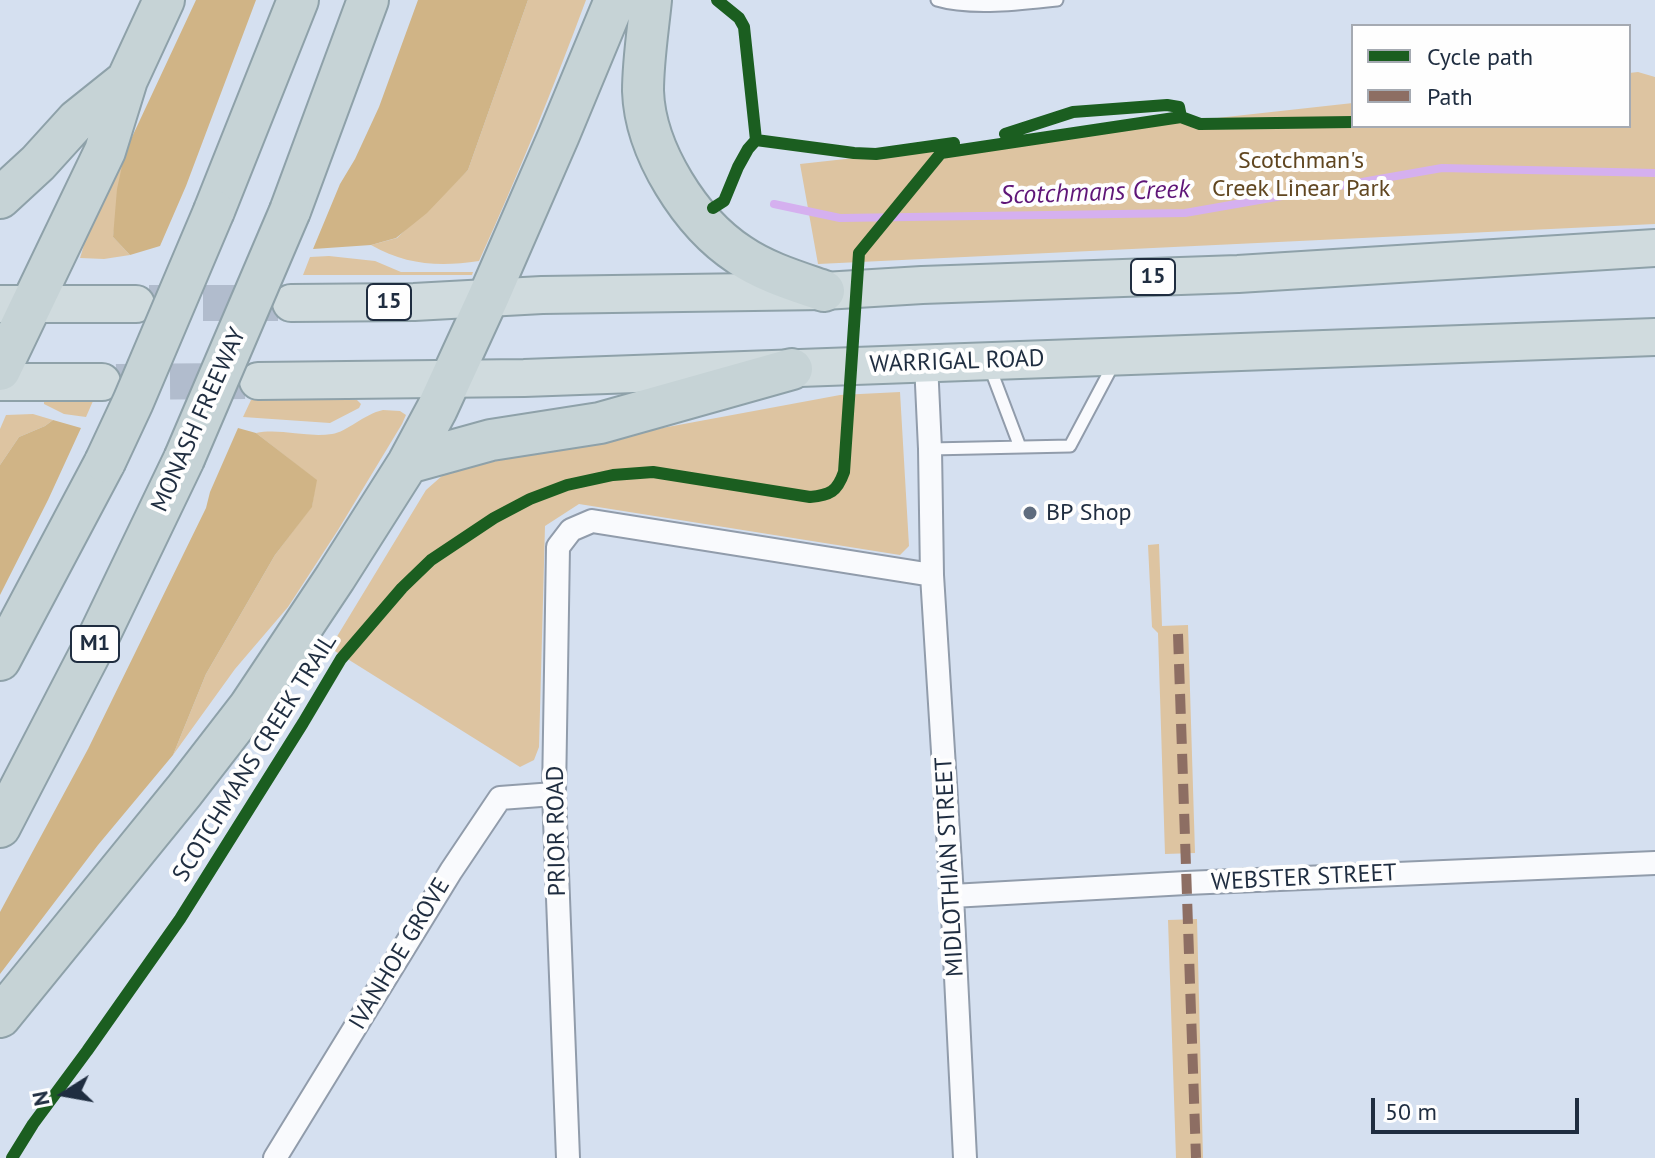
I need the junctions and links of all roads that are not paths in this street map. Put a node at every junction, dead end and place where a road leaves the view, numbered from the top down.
1 (164, 0) edge
2 (298, 0) edge
3 (368, 0) edge
4 (615, 0) edge
5 (651, 0) edge
6 (937, 0) edge
7 (1057, 0) edge
8 (127, 80) junction
9 (0, 198) edge
10 (1655, 248) edge
11 (824, 291) junction
12 (488, 298) junction
13 (291, 303) tunnel mouth
14 (15, 304) edge
15 (136, 304) tunnel mouth
16 (1655, 337) edge
17 (1118, 356) junction
18 (987, 360) junction
19 (926, 363) junction
20 (792, 369) junction
21 (0, 370) edge
22 (451, 378) junction
23 (258, 381) tunnel mouth
24 (0, 382) edge
25 (102, 382) tunnel mouth
26 (1020, 447) junction
27 (930, 449) junction
28 (408, 463) junction
29 (932, 575) junction
30 (0, 660) edge
31 (554, 794) junction
32 (0, 827) edge
33 (1655, 863) edge
34 (952, 896) junction
35 (0, 1017) edge
36 (275, 1158) edge
37 (568, 1158) edge
38 (965, 1158) edge

1 - 8 highway
2 - 30 highway, bridge
3 - 32 highway, MONASH FREEWAY / M1, bridge
4 - 12 highway
5 - 11 highway
6 - 7 lane
8 - 9 highway
8 - 14 highway
10 - 11 highway, 15
11 - 12 highway, 15
12 - 13 highway, 15
12 - 22 highway
14 - 15 highway
14 - 21 highway
16 - 17 highway, WARRIGAL ROAD
17 - 18 highway, WARRIGAL ROAD
17 - 26 lane
18 - 19 highway, WARRIGAL ROAD
18 - 26 lane
19 - 20 highway, WARRIGAL ROAD
19 - 27 street, MIDLOTHIAN STREET
20 - 22 highway, WARRIGAL ROAD
20 - 28 highway
22 - 23 highway, WARRIGAL ROAD
22 - 28 highway
24 - 25 highway
26 - 27 lane
27 - 29 street, MIDLOTHIAN STREET
28 - 35 highway
29 - 31 street, PRIOR ROAD
29 - 34 street, MIDLOTHIAN STREET
31 - 36 street, IVANHOE GROVE
31 - 37 street, PRIOR ROAD
33 - 34 street, WEBSTER STREET
34 - 38 street, MIDLOTHIAN STREET

